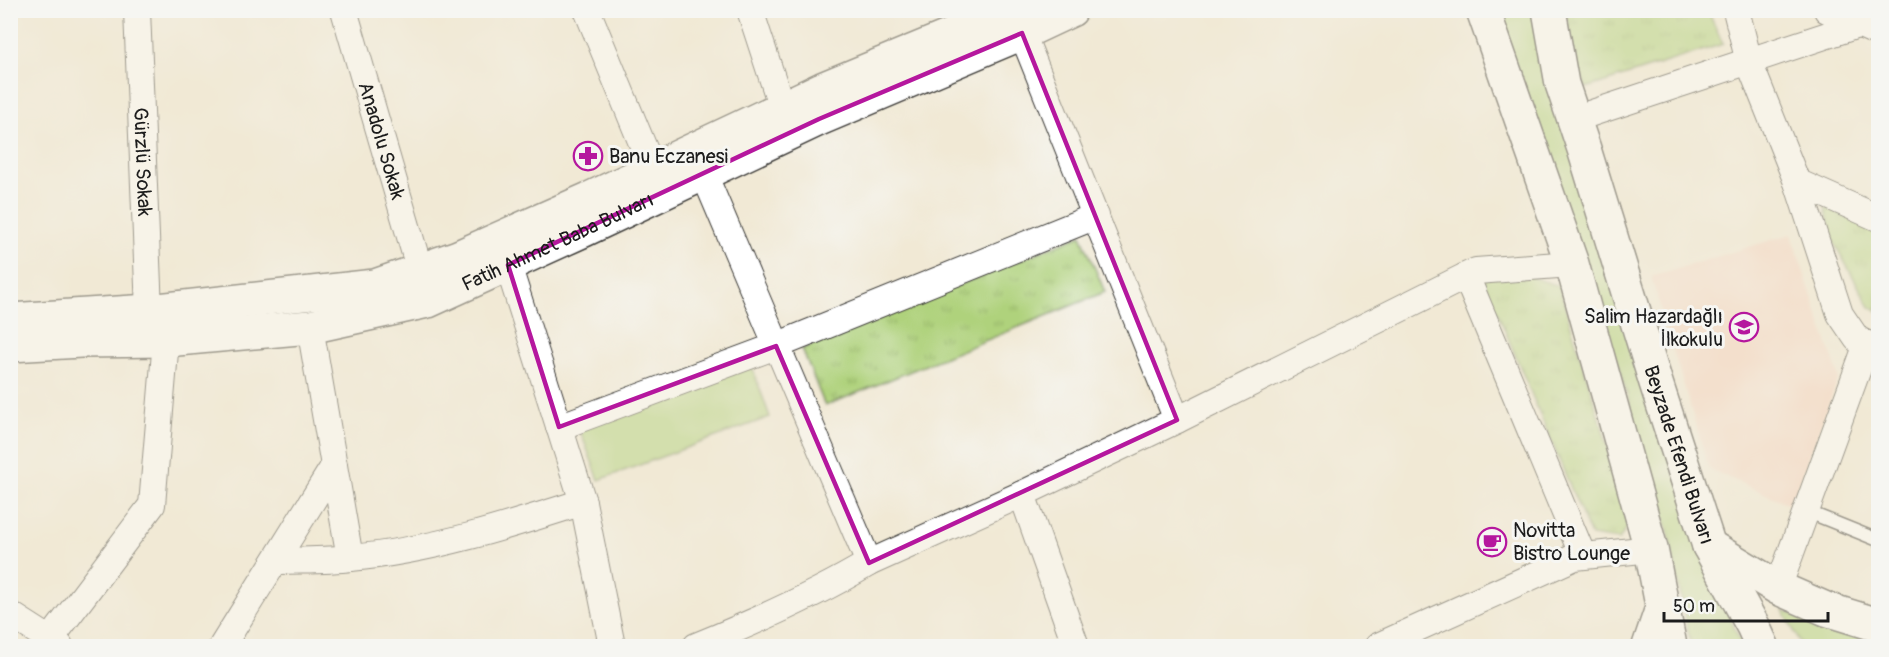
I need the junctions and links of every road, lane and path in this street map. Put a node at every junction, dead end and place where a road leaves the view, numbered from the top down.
1 (137, 10) edge
2 (344, 10) edge
3 (587, 10) edge
4 (750, 10) edge
5 (1071, 10) edge
6 (1483, 10) edge
7 (1549, 10) edge
8 (1736, 10) edge
9 (1827, 10) edge
10 (974, 18) edge
11 (1017, 22) edge
12 (1868, 29) edge
13 (1749, 62) junction
14 (782, 108) junction
15 (1574, 119) junction
16 (653, 170) junction
17 (704, 174) junction
18 (1797, 182) junction
19 (1096, 216) junction
20 (1878, 218) edge
21 (1572, 264) junction
22 (508, 265) junction
23 (420, 271) junction
24 (1466, 276) junction
25 (149, 311) junction
26 (10, 320) edge
27 (310, 327) junction
28 (166, 340) junction
29 (10, 345) edge
30 (776, 346) junction
31 (1873, 347) edge
32 (1177, 420) junction
33 (559, 426) junction
34 (334, 466) junction
35 (1022, 494) junction
36 (583, 502) junction
37 (1806, 511) junction
38 (1878, 540) edge
39 (1709, 546) junction
40 (1652, 549) junction
41 (1583, 556) junction
42 (350, 558) junction
43 (277, 561) junction
44 (869, 563) junction
45 (1778, 588) junction
46 (1663, 605) junction
47 (10, 614) edge
48 (1878, 626) edge
49 (55, 643) edge
50 (222, 646) edge
51 (612, 646) edge
52 (696, 646) edge
53 (1076, 646) edge
54 (1378, 646) edge
55 (1650, 646) edge
56 (1670, 646) edge
57 (1762, 646) edge

1 - 25 street, Gürzlü Sokak
2 - 23 street, Anadolu Sokak
3 - 16 street
4 - 14 street
5 - 11 main road, Fatih Ahmet Baba Bulvarı
6 - 21 main road
7 - 15 main road, Beyzade Efendi Bulvarı
8 - 13 street
9 - 12 street
10 - 11 main road, Fatih Ahmet Baba Bulvarı
10 - 14 main road, Fatih Ahmet Baba Bulvarı
11 - 17 main road, Fatih Ahmet Baba Bulvarı
11 - 19 street
12 - 13 street
13 - 15 street
13 - 18 street
14 - 16 main road, Fatih Ahmet Baba Bulvarı
15 - 39 main road, Beyzade Efendi Bulvarı
16 - 23 main road, Fatih Ahmet Baba Bulvarı
17 - 22 main road, Fatih Ahmet Baba Bulvarı
17 - 30 street
18 - 20 street
18 - 31 street
19 - 30 street
19 - 32 street
21 - 24 street
21 - 40 main road
22 - 27 main road, Fatih Ahmet Baba Bulvarı
22 - 33 street
23 - 25 main road, Fatih Ahmet Baba Bulvarı
24 - 32 street
24 - 41 street
25 - 26 main road, Fatih Ahmet Baba Bulvarı
27 - 28 main road, Fatih Ahmet Baba Bulvarı
27 - 34 street
28 - 29 main road, Fatih Ahmet Baba Bulvarı
28 - 49 street
30 - 33 street
30 - 44 street
31 - 37 street
32 - 35 street
33 - 36 street
34 - 42 street
34 - 43 street
35 - 44 street
35 - 53 street
36 - 42 street
36 - 51 street
37 - 38 lane
37 - 45 street
39 - 45 main road
39 - 57 main road, Beyzade Efendi Bulvarı
40 - 41 street
40 - 46 main road
41 - 54 street
42 - 43 street
43 - 50 street
44 - 52 street
45 - 48 main road
46 - 55 main road
46 - 56 main road
47 - 49 street

